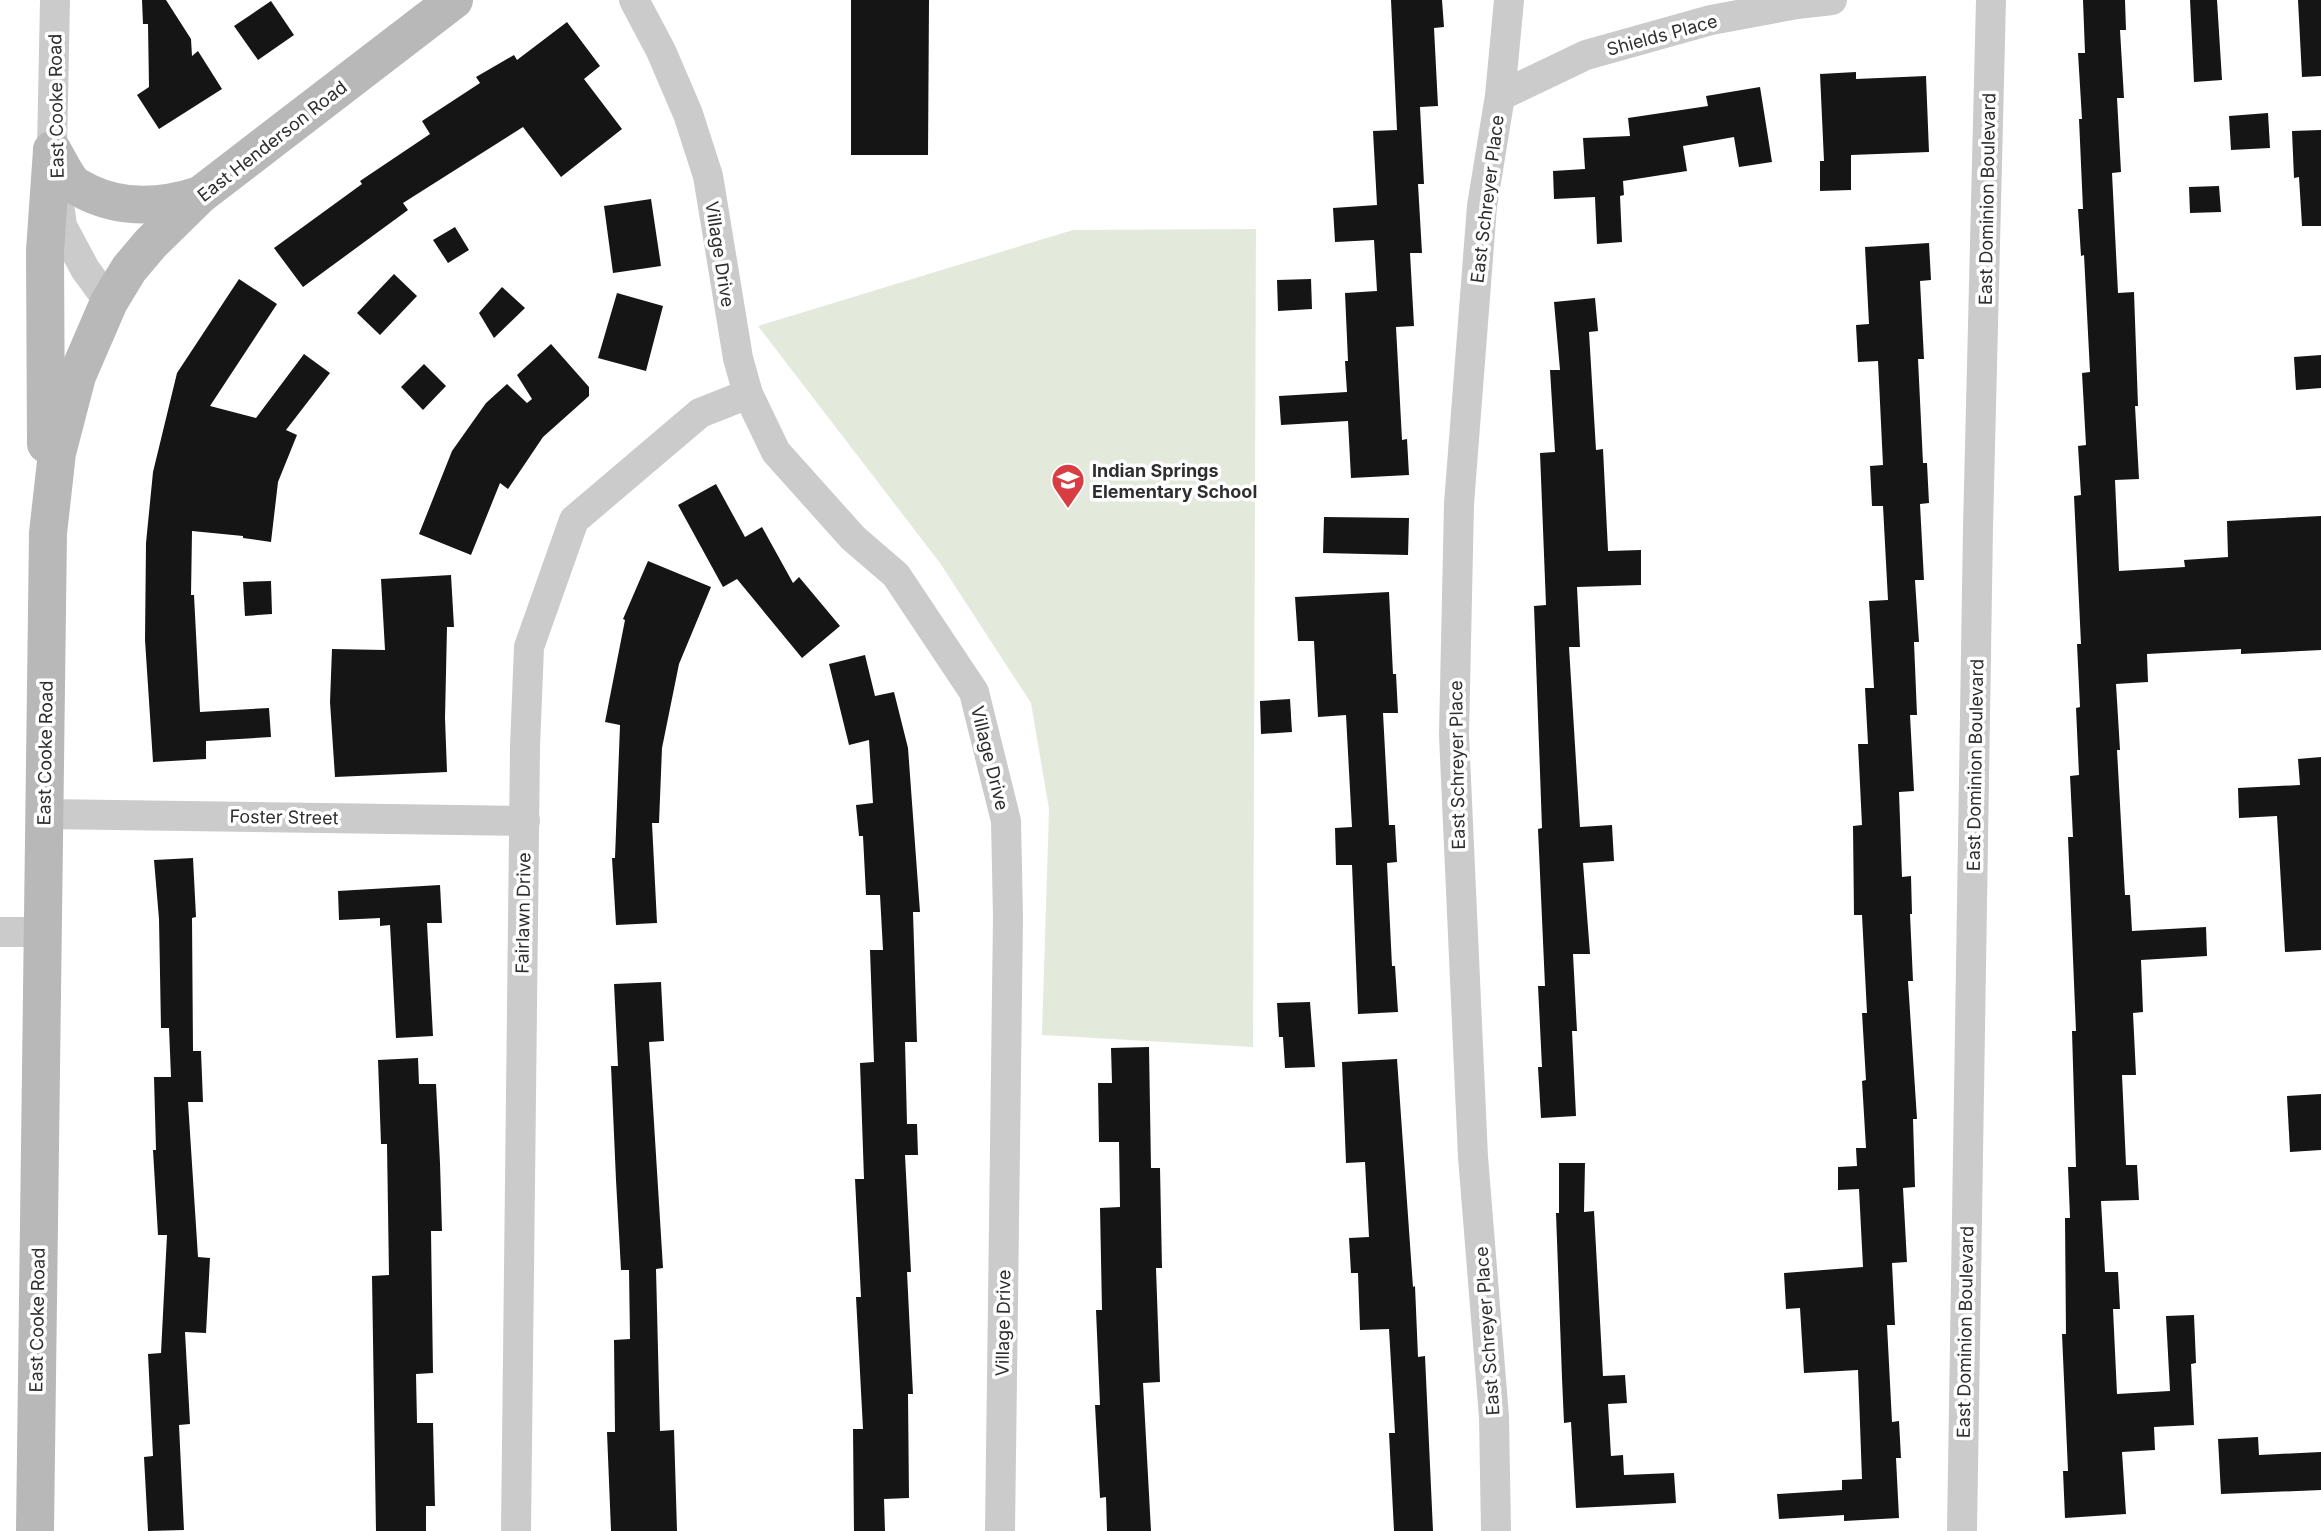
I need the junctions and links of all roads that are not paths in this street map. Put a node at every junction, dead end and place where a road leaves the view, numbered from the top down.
1 (54, 0) edge
2 (454, 0) edge
3 (634, 0) edge
4 (1510, 0) edge
5 (1832, 0) edge
6 (1991, 0) edge
7 (1500, 96) junction
8 (52, 150) junction
9 (201, 195) junction
10 (110, 302) junction
11 (748, 394) junction
12 (48, 533) junction
13 (44, 814) junction
14 (524, 821) junction
15 (0, 932) edge
16 (43, 932) junction
17 (35, 1531) edge
18 (516, 1531) edge
19 (1000, 1531) edge
20 (1496, 1531) edge
21 (1962, 1531) edge

1 - 8 street, East Cooke Road
2 - 9 main road, East Henderson Road
3 - 11 street, Village Drive
4 - 7 street, East Schreyer Place
5 - 7 street, Shields Place
6 - 21 street, East Dominion Boulevard
7 - 20 street, East Schreyer Place
8 - 9 main road
8 - 10 street, East Cooke Road
8 - 12 main road
9 - 10 main road, East Henderson Road
10 - 12 main road, East Cooke Road
11 - 14 street, Fairlawn Drive
11 - 19 street, Village Drive
12 - 13 main road, East Cooke Road
13 - 14 street, Foster Street
13 - 16 main road, East Cooke Road
14 - 18 street, Fairlawn Drive
15 - 16 street
16 - 17 main road, East Cooke Road

